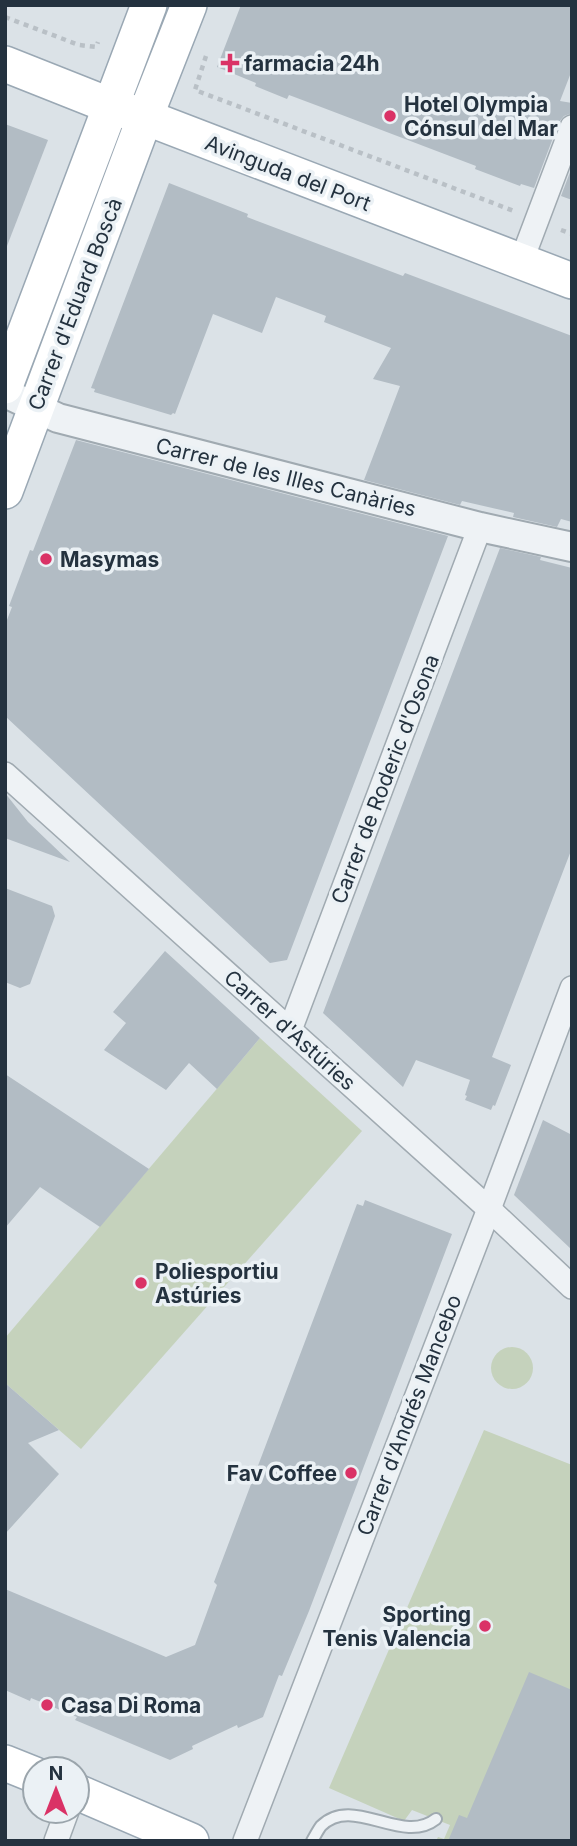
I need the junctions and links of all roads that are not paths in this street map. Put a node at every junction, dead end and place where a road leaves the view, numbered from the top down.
1 (149, 5) edge
2 (188, 5) edge
3 (5, 64) edge
4 (111, 106) junction
5 (145, 117) junction
6 (572, 127) edge
7 (521, 261) junction
8 (572, 281) edge
9 (5, 386) edge
10 (5, 394) edge
11 (36, 408) junction
12 (5, 491) edge
13 (480, 527) junction
14 (572, 547) edge
15 (5, 774) edge
16 (572, 988) edge
17 (290, 1030) junction
18 (489, 1209) junction
19 (572, 1287) edge
20 (91, 1798) edge
21 (436, 1819) dead end
22 (384, 1834) dead end
23 (417, 1838) dead end
24 (191, 1841) edge
25 (245, 1841) edge
26 (313, 1841) edge

1 - 4 main road, Carrer d'Eduard Boscà
2 - 5 main road, Carrer d'Eduard Boscà
3 - 4 main road, Avinguda del Port
4 - 5 main road, Avinguda del Port
4 - 9 main road, Carrer d'Eduard Boscà
5 - 7 main road, Avinguda del Port
5 - 11 main road, Carrer d'Eduard Boscà
6 - 7 street
7 - 8 main road, Avinguda del Port
10 - 11 street, Carrer de les Illes Canàries
11 - 12 main road, Carrer d'Eduard Boscà
11 - 13 street, Carrer de les Illes Canàries
13 - 14 street, Carrer de les Illes Canàries
13 - 17 street, Carrer de Roderic d'Osona
15 - 17 street, Carrer d'Astúries
16 - 18 street, Carrer d'Andrés Mancebo
17 - 18 street, Carrer d'Astúries
18 - 19 street, Carrer d'Astúries
18 - 25 street, Carrer d'Andrés Mancebo
20 - 24 main road
21 - 23 lane
22 - 26 lane

